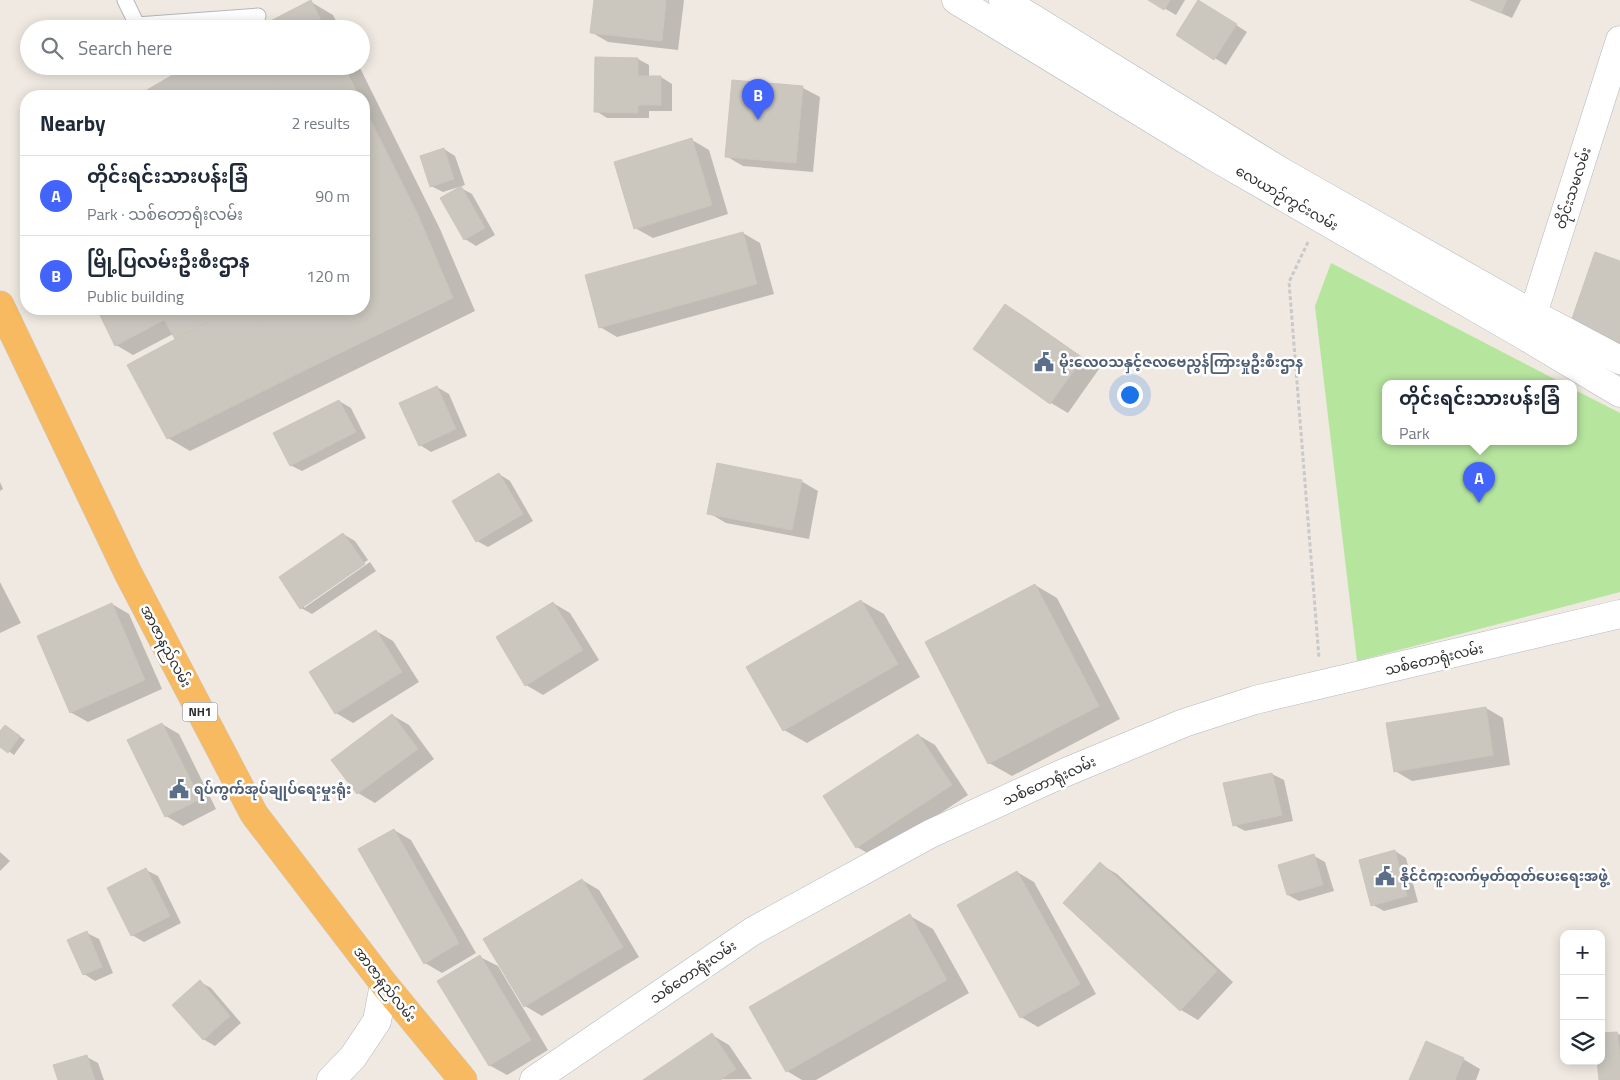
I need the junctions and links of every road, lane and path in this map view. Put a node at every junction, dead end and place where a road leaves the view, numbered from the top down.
1 (124, 0) edge
2 (956, 0) edge
3 (1003, 0) edge
4 (258, 16) dead end
5 (134, 20) edge
6 (204, 20) edge
7 (1620, 40) edge
8 (1320, 217) junction
9 (0, 305) edge
10 (1528, 324) junction
11 (1620, 360) edge
12 (1620, 393) edge
13 (1620, 614) edge
14 (1321, 686) junction
15 (384, 984) junction
16 (331, 1080) edge
17 (463, 1080) edge
18 (534, 1080) edge

1 - 5 lane
2 - 8 street, လေယာဉ်ကွင်းလမ်း
3 - 10 street, လေယာဉ်ကွင်းလမ်း
4 - 6 lane
7 - 10 street, တိုင်းသမလမ်း
8 - 10 street, လေယာဉ်ကွင်းလမ်း
8 - 14 path
9 - 15 highway, အာဇာနည်လမ်း / NH1
10 - 11 street, လေယာဉ်ကွင်းလမ်း
10 - 12 street, လေယာဉ်ကွင်းလမ်း
13 - 14 street, သစ်တောရုံးလမ်း
14 - 18 street, သစ်တောရုံးလမ်း
15 - 16 street
15 - 17 highway, အာဇာနည်လမ်း / NH1

